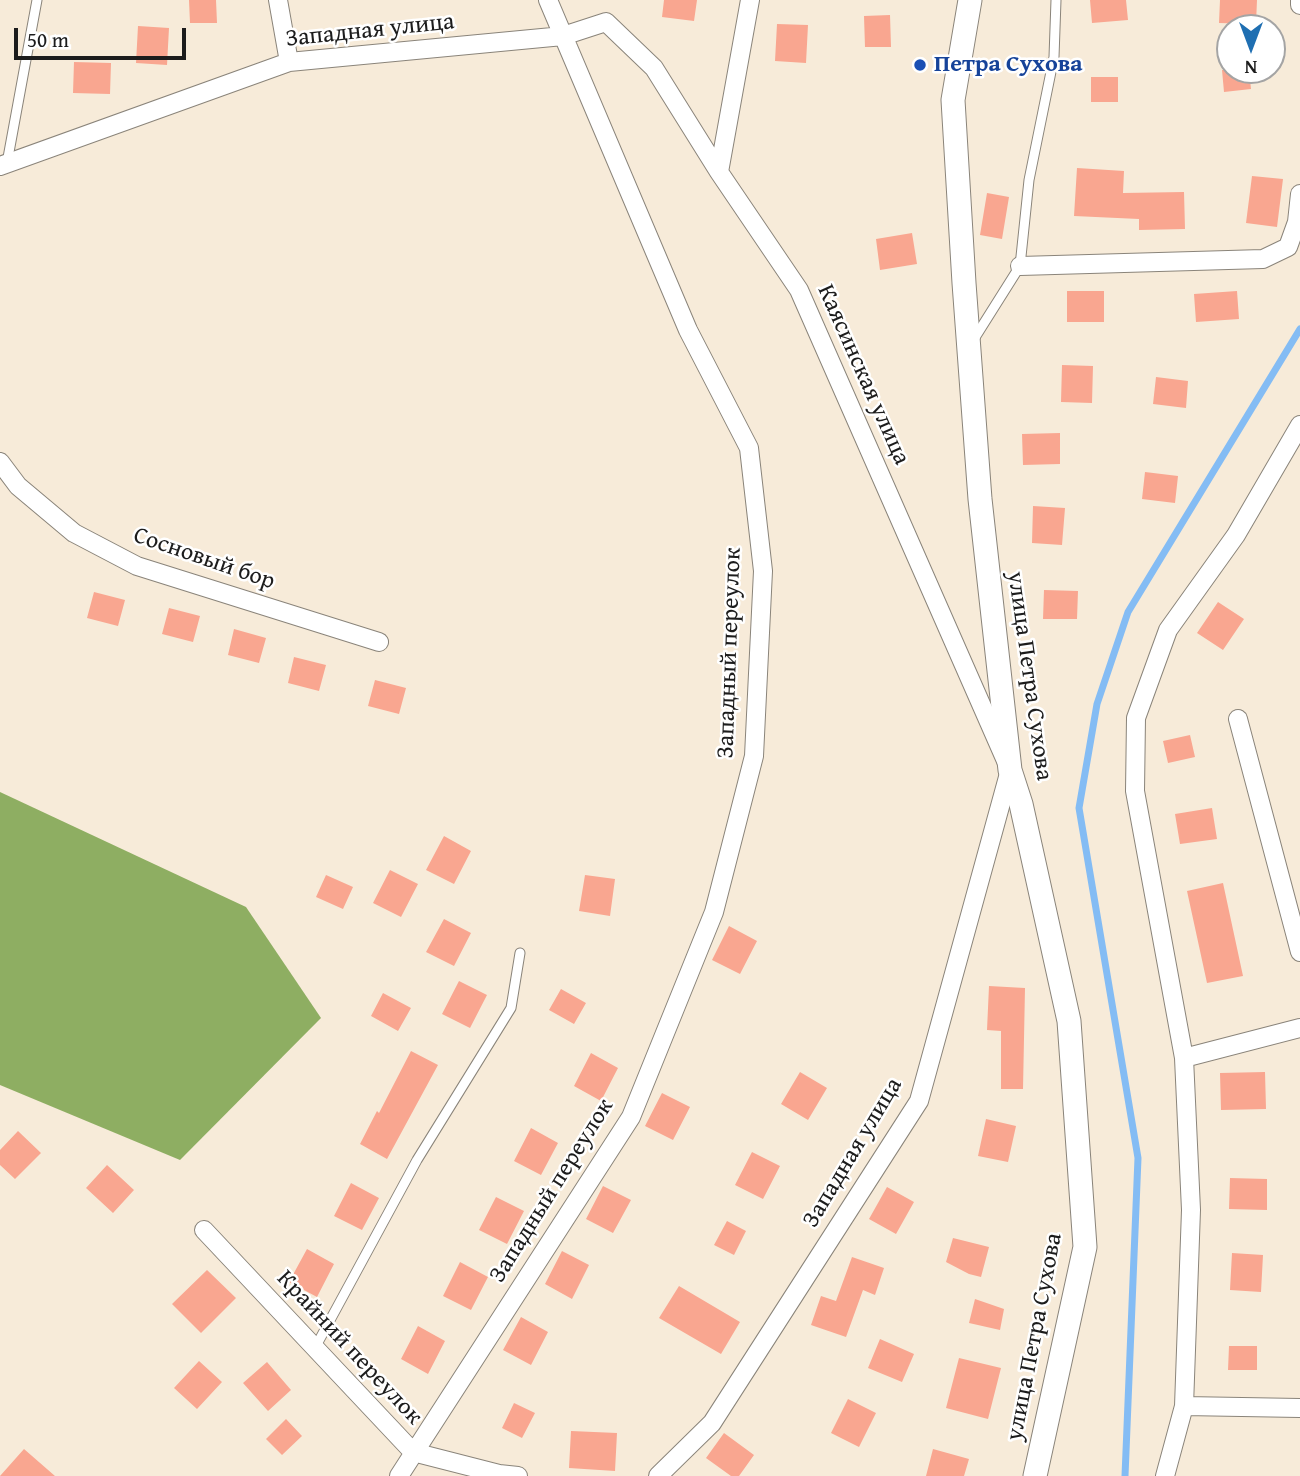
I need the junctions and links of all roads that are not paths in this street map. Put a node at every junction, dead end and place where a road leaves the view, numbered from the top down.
1 (37, 0) edge
2 (278, 0) edge
3 (548, 0) edge
4 (750, 0) edge
5 (970, 0) edge
6 (1056, 0) edge
7 (563, 36) junction
8 (289, 62) junction
9 (3, 164) edge
10 (719, 172) junction
11 (1300, 194) edge
12 (1020, 266) junction
13 (969, 347) junction
14 (1300, 425) edge
15 (0, 462) edge
16 (379, 642) dead end
17 (1238, 719) dead end
18 (1010, 770) junction
19 (1300, 952) edge
20 (520, 953) dead end
21 (1300, 1028) edge
22 (1184, 1058) junction
23 (204, 1230) dead end
24 (316, 1346) junction
25 (1184, 1406) junction
26 (1300, 1408) edge
27 (414, 1452) junction
28 (399, 1476) edge
29 (518, 1476) edge
30 (658, 1476) edge
31 (1035, 1476) edge
32 (1165, 1476) edge

1 - 9 lane
2 - 8 street
3 - 7 street, Западный переулок
4 - 10 street
5 - 13 street, улица Петра Сухова
6 - 12 lane
7 - 8 street, Западная улица
7 - 10 street, Западная улица
7 - 27 street, Западный переулок
8 - 9 street, Западная улица
10 - 18 street, Каясинская улица
11 - 12 street
12 - 13 lane
13 - 18 street, улица Петра Сухова
14 - 22 street
15 - 16 street, Сосновый бор
17 - 19 street
18 - 30 street, Западная улица
18 - 31 street, улица Петра Сухова
20 - 24 lane
21 - 22 street
22 - 25 street
23 - 24 street, Крайний переулок
24 - 27 street, Крайний переулок
25 - 26 street
25 - 32 street
27 - 28 street, Западный переулок
27 - 29 street, Крайний переулок

